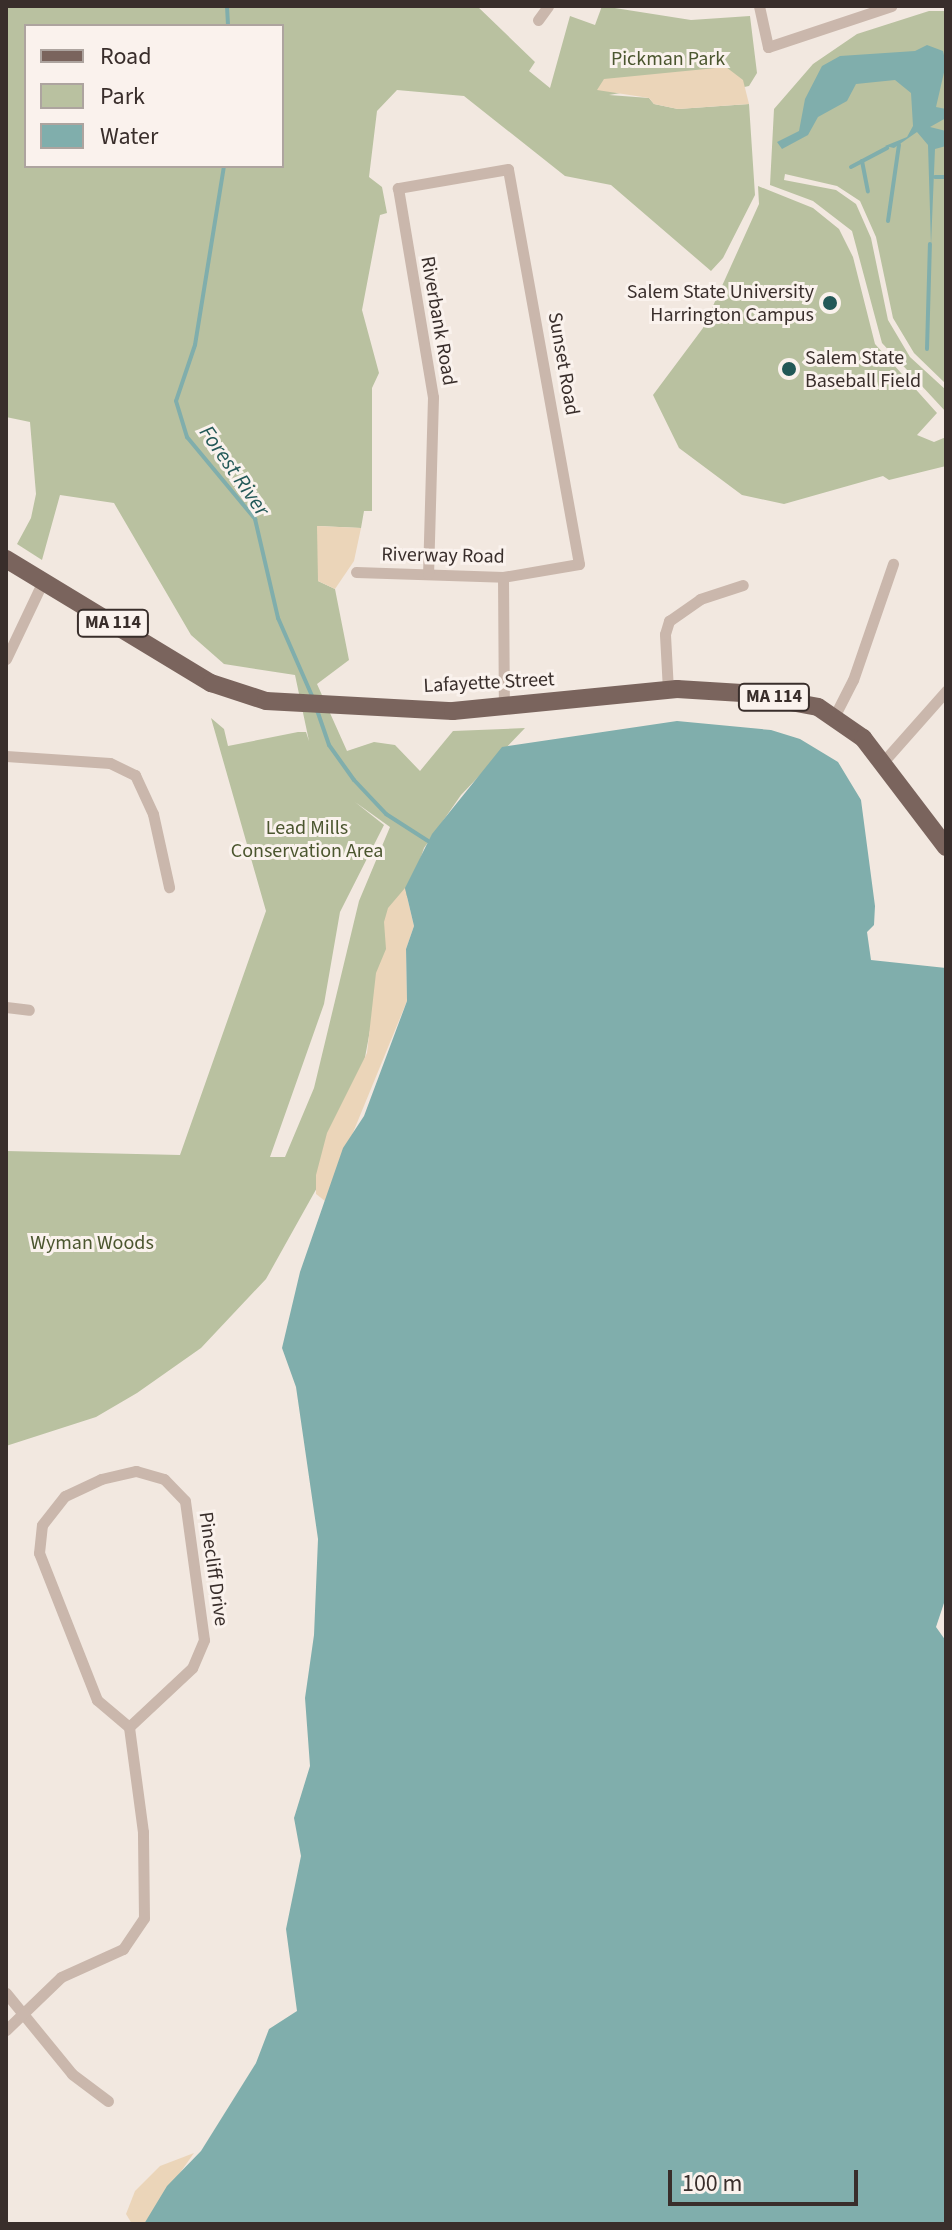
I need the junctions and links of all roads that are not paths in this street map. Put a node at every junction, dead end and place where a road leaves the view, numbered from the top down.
1 (548, 6) edge
2 (759, 6) edge
3 (891, 6) edge
4 (538, 20) dead end
5 (508, 169) joint
6 (6, 559) edge
7 (577, 564) joint
8 (893, 564) dead end
9 (356, 572) dead end
10 (428, 574) junction
11 (503, 577) junction
12 (43, 581) junction
13 (743, 585) dead end
14 (6, 659) edge
15 (668, 690) junction
16 (946, 691) edge
17 (504, 707) junction
18 (835, 715) junction
19 (6, 756) edge
20 (884, 761) junction
21 (946, 847) edge
22 (169, 887) dead end
23 (6, 1007) edge
24 (29, 1010) dead end
25 (129, 1727) junction
26 (6, 1993) edge
27 (24, 2013) junction
28 (6, 2030) edge
29 (108, 2101) dead end

1 - 4 street
2 - 3 street
5 - 7 street, Sunset Road
5 - 10 street, Riverbank Road
6 - 12 main road, Lafayette Street / MA 114
7 - 11 street, Riverway Road
8 - 18 street
9 - 10 street, Riverway Road
10 - 11 street, Riverway Road
11 - 17 street
12 - 14 street
12 - 17 main road, Lafayette Street / MA 114
13 - 15 street
15 - 17 main road, Lafayette Street / MA 114
15 - 18 main road, Lafayette Street / MA 114
16 - 20 street
18 - 20 main road, Lafayette Street / MA 114
19 - 22 street
20 - 21 main road, Lafayette Street / MA 114
23 - 24 street
25 - 25 street, Pinecliff Drive
25 - 27 street
26 - 27 street
27 - 28 street
27 - 29 street

